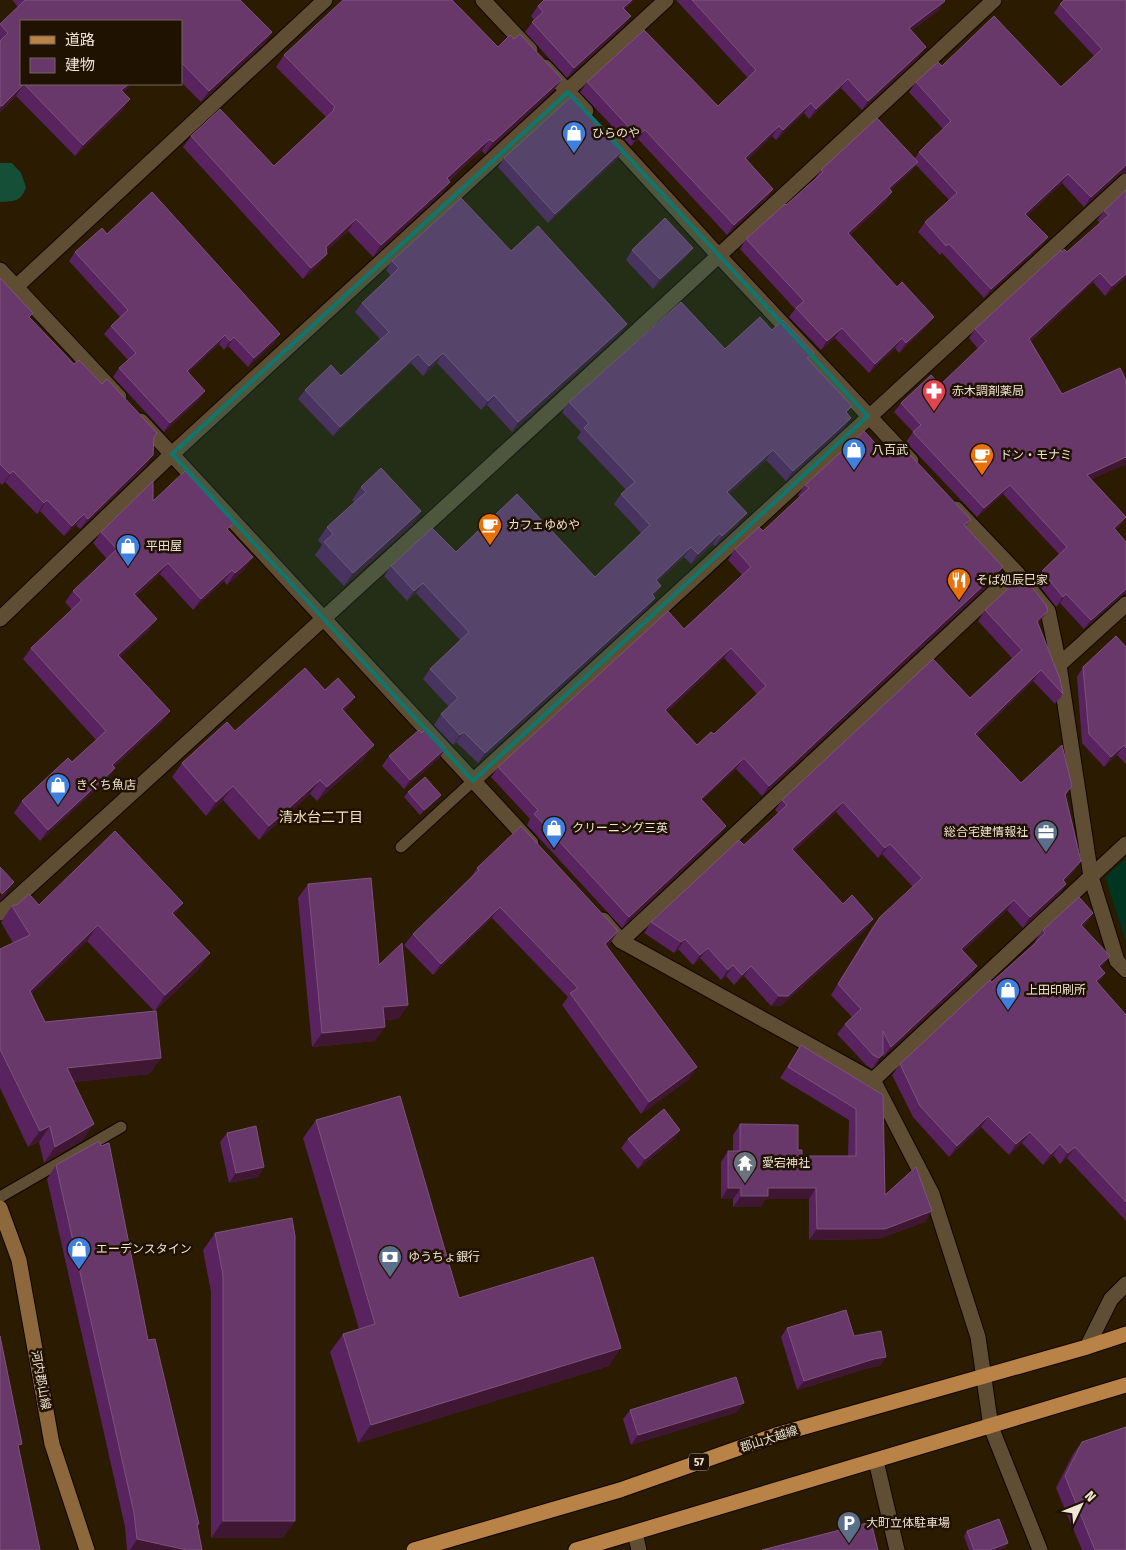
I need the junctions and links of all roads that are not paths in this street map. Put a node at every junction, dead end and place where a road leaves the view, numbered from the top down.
1 (326, 0) edge
2 (483, 0) edge
3 (666, 0) edge
4 (994, 0) edge
5 (568, 92) junction
6 (1126, 180) edge
7 (719, 256) junction
8 (0, 270) edge
9 (16, 287) junction
10 (868, 416) junction
11 (172, 454) junction
12 (922, 473) edge
13 (949, 501) edge
14 (1016, 572) junction
15 (1126, 604) edge
16 (0, 619) edge
17 (324, 619) junction
18 (1059, 666) junction
19 (473, 781) junction
20 (1126, 844) edge
21 (401, 847) dead end
22 (540, 854) edge
23 (1091, 877) junction
24 (594, 912) edge
25 (0, 913) edge
26 (622, 941) junction
27 (1126, 970) edge
28 (873, 1080) junction
29 (122, 1127) dead end
30 (0, 1197) edge
31 (0, 1208) edge
32 (1126, 1284) edge
33 (1126, 1334) edge
34 (1087, 1347) junction
35 (983, 1377) junction
36 (1126, 1385) edge
37 (990, 1427) junction
38 (876, 1461) junction
39 (635, 1533) junction
40 (87, 1550) edge
41 (414, 1550) edge
42 (576, 1550) edge
43 (639, 1550) edge
44 (897, 1550) edge
45 (1040, 1550) edge

1 - 9 street
2 - 5 street
3 - 5 street
4 - 7 street
5 - 7 street
5 - 11 street
6 - 10 street
7 - 10 street
7 - 17 street
8 - 9 street
9 - 11 street
10 - 12 street
10 - 19 street
11 - 16 street
11 - 17 street
13 - 14 street
14 - 18 street
14 - 26 street
15 - 18 street
17 - 19 street
17 - 25 street
18 - 23 street
19 - 21 lane
19 - 22 street
20 - 23 street
23 - 27 street
23 - 28 street
24 - 26 street
26 - 28 street
28 - 35 street
29 - 30 lane
31 - 40 main road, 河内郡山線
32 - 34 street
33 - 34 main road, 郡山大越線 / 57
34 - 35 main road, 郡山大越線 / 57
35 - 37 street
35 - 41 main road, 郡山大越線 / 57
36 - 37 main road
37 - 38 main road
37 - 45 street
38 - 39 main road
38 - 44 street
39 - 42 main road
39 - 43 street

